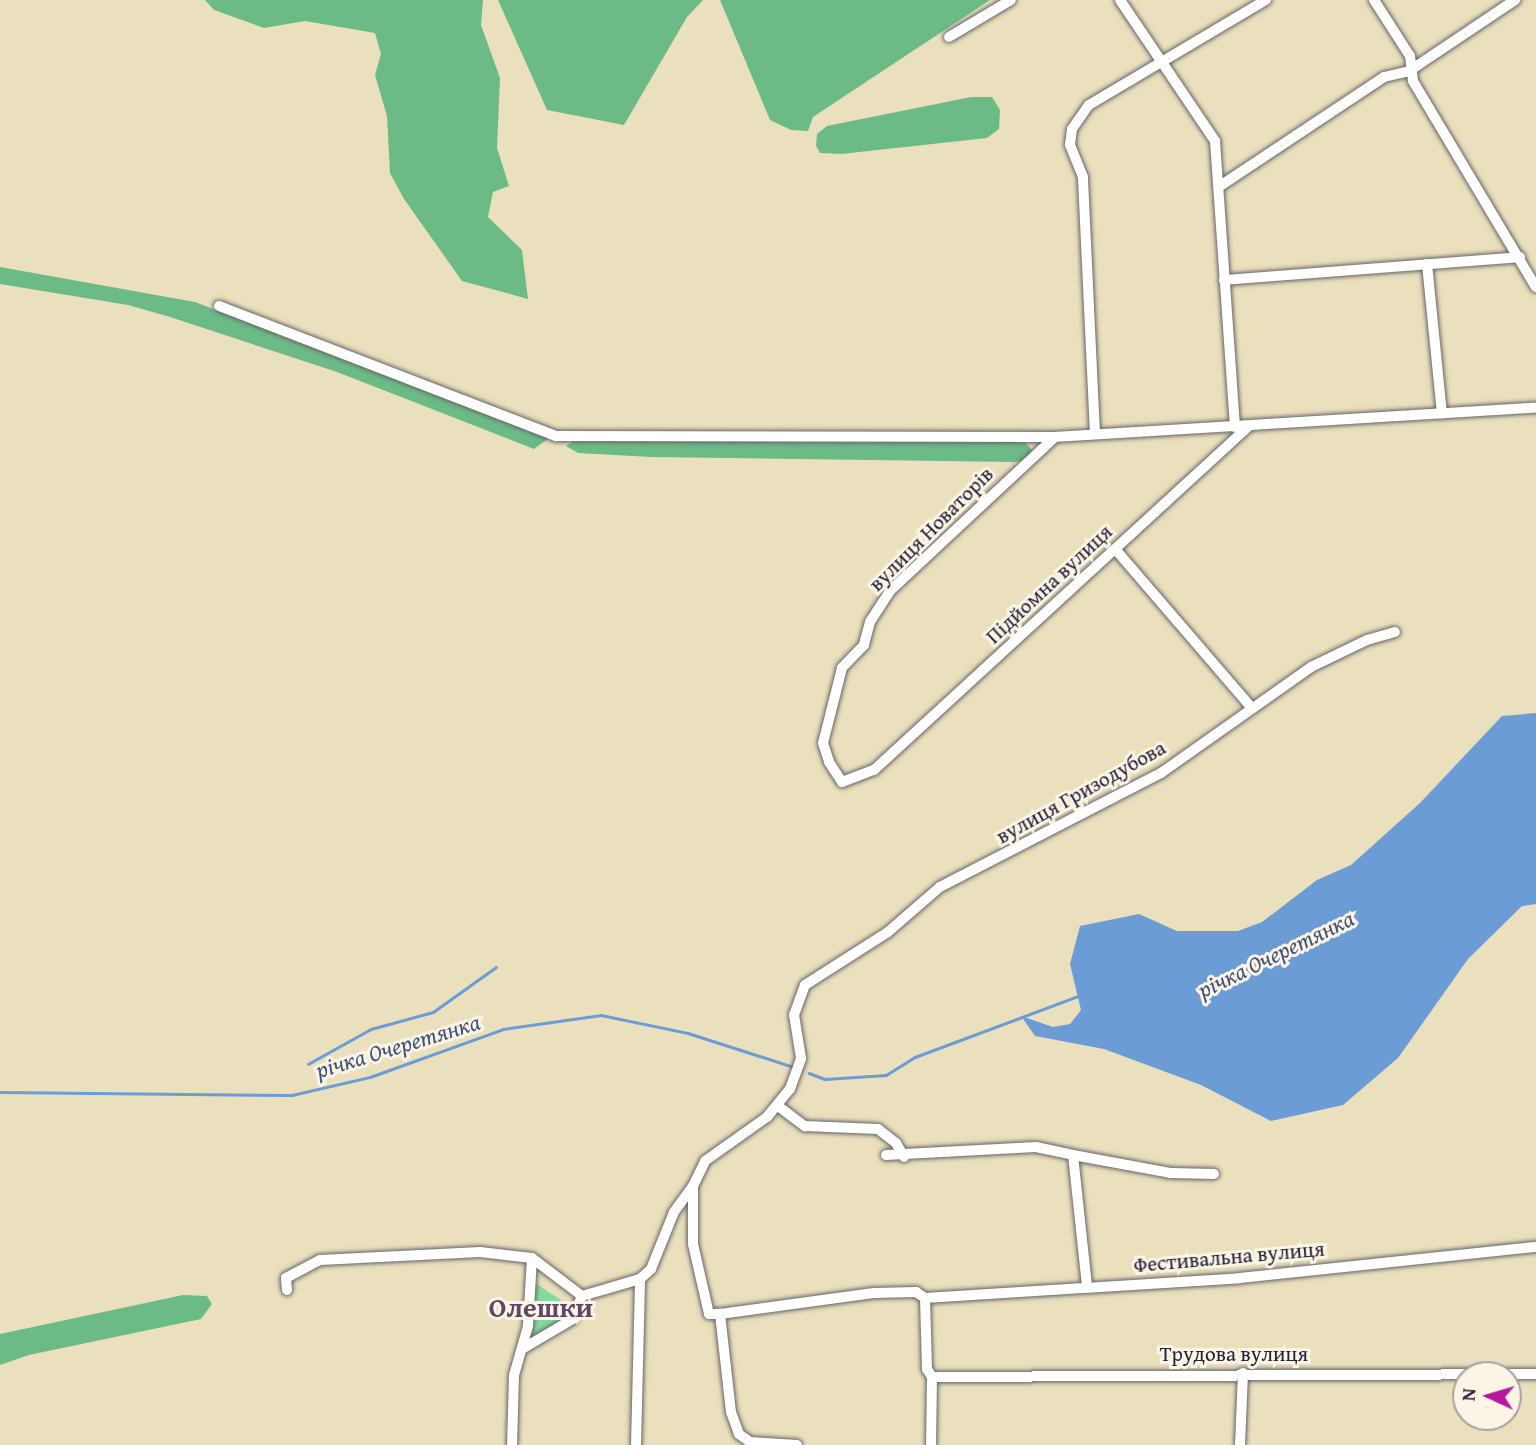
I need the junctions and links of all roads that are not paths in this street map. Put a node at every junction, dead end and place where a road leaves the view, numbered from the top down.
1 (1012, 0) edge
2 (1120, 0) edge
3 (1266, 0) edge
4 (1374, 0) edge
5 (1515, 0) edge
6 (949, 37) dead end
7 (1163, 64) junction
8 (1409, 71) junction
9 (1220, 186) junction
10 (1520, 257) junction
11 (1427, 264) junction
12 (1224, 280) junction
13 (1536, 287) edge
14 (219, 306) dead end
15 (1536, 408) edge
16 (1442, 413) junction
17 (1249, 426) junction
18 (1235, 427) junction
19 (1095, 434) junction
20 (1055, 437) junction
21 (1116, 550) junction
22 (1395, 632) dead end
23 (1250, 706) junction
24 (874, 770) joint
25 (778, 1106) junction
26 (886, 1155) dead end
27 (1073, 1155) junction
28 (904, 1157) junction
29 (1214, 1174) dead end
30 (693, 1186) junction
31 (1536, 1247) edge
32 (532, 1258) junction
33 (640, 1279) junction
34 (1087, 1287) junction
35 (287, 1290) dead end
36 (582, 1296) junction
37 (925, 1298) junction
38 (720, 1314) junction
39 (523, 1349) junction
40 (1243, 1373) junction
41 (1536, 1374) edge
42 (932, 1377) junction
43 (512, 1445) edge
44 (636, 1445) edge
45 (797, 1445) edge
46 (931, 1445) edge
47 (1240, 1445) edge

1 - 6 street
2 - 7 street
3 - 7 street
4 - 8 street
5 - 8 street
7 - 9 street
7 - 19 street
8 - 9 street
8 - 10 street
9 - 12 street
10 - 11 street
10 - 13 street
11 - 12 street
11 - 16 street
12 - 18 street
14 - 20 street
15 - 16 street
16 - 17 street
17 - 18 street
17 - 21 street, Підйомна вулиця
18 - 19 street
19 - 20 street
20 - 24 street, вулиця Новаторів
21 - 23 street
21 - 24 street, Підйомна вулиця
22 - 23 street, вулиця Гризодубова
23 - 25 street, вулиця Гризодубова
25 - 28 street
25 - 30 street
26 - 28 street
27 - 28 street
27 - 29 street
27 - 34 street
30 - 33 street
30 - 38 street
31 - 34 street, Фестивальна вулиця
32 - 35 street
32 - 36 street
32 - 39 street
33 - 36 street
33 - 44 street
34 - 37 street, Фестивальна вулиця
36 - 39 street
37 - 38 street, Фестивальна вулиця
37 - 42 street
38 - 45 street
39 - 43 street
40 - 41 street, Трудова вулиця
40 - 42 street, Трудова вулиця
40 - 47 street
42 - 46 street

